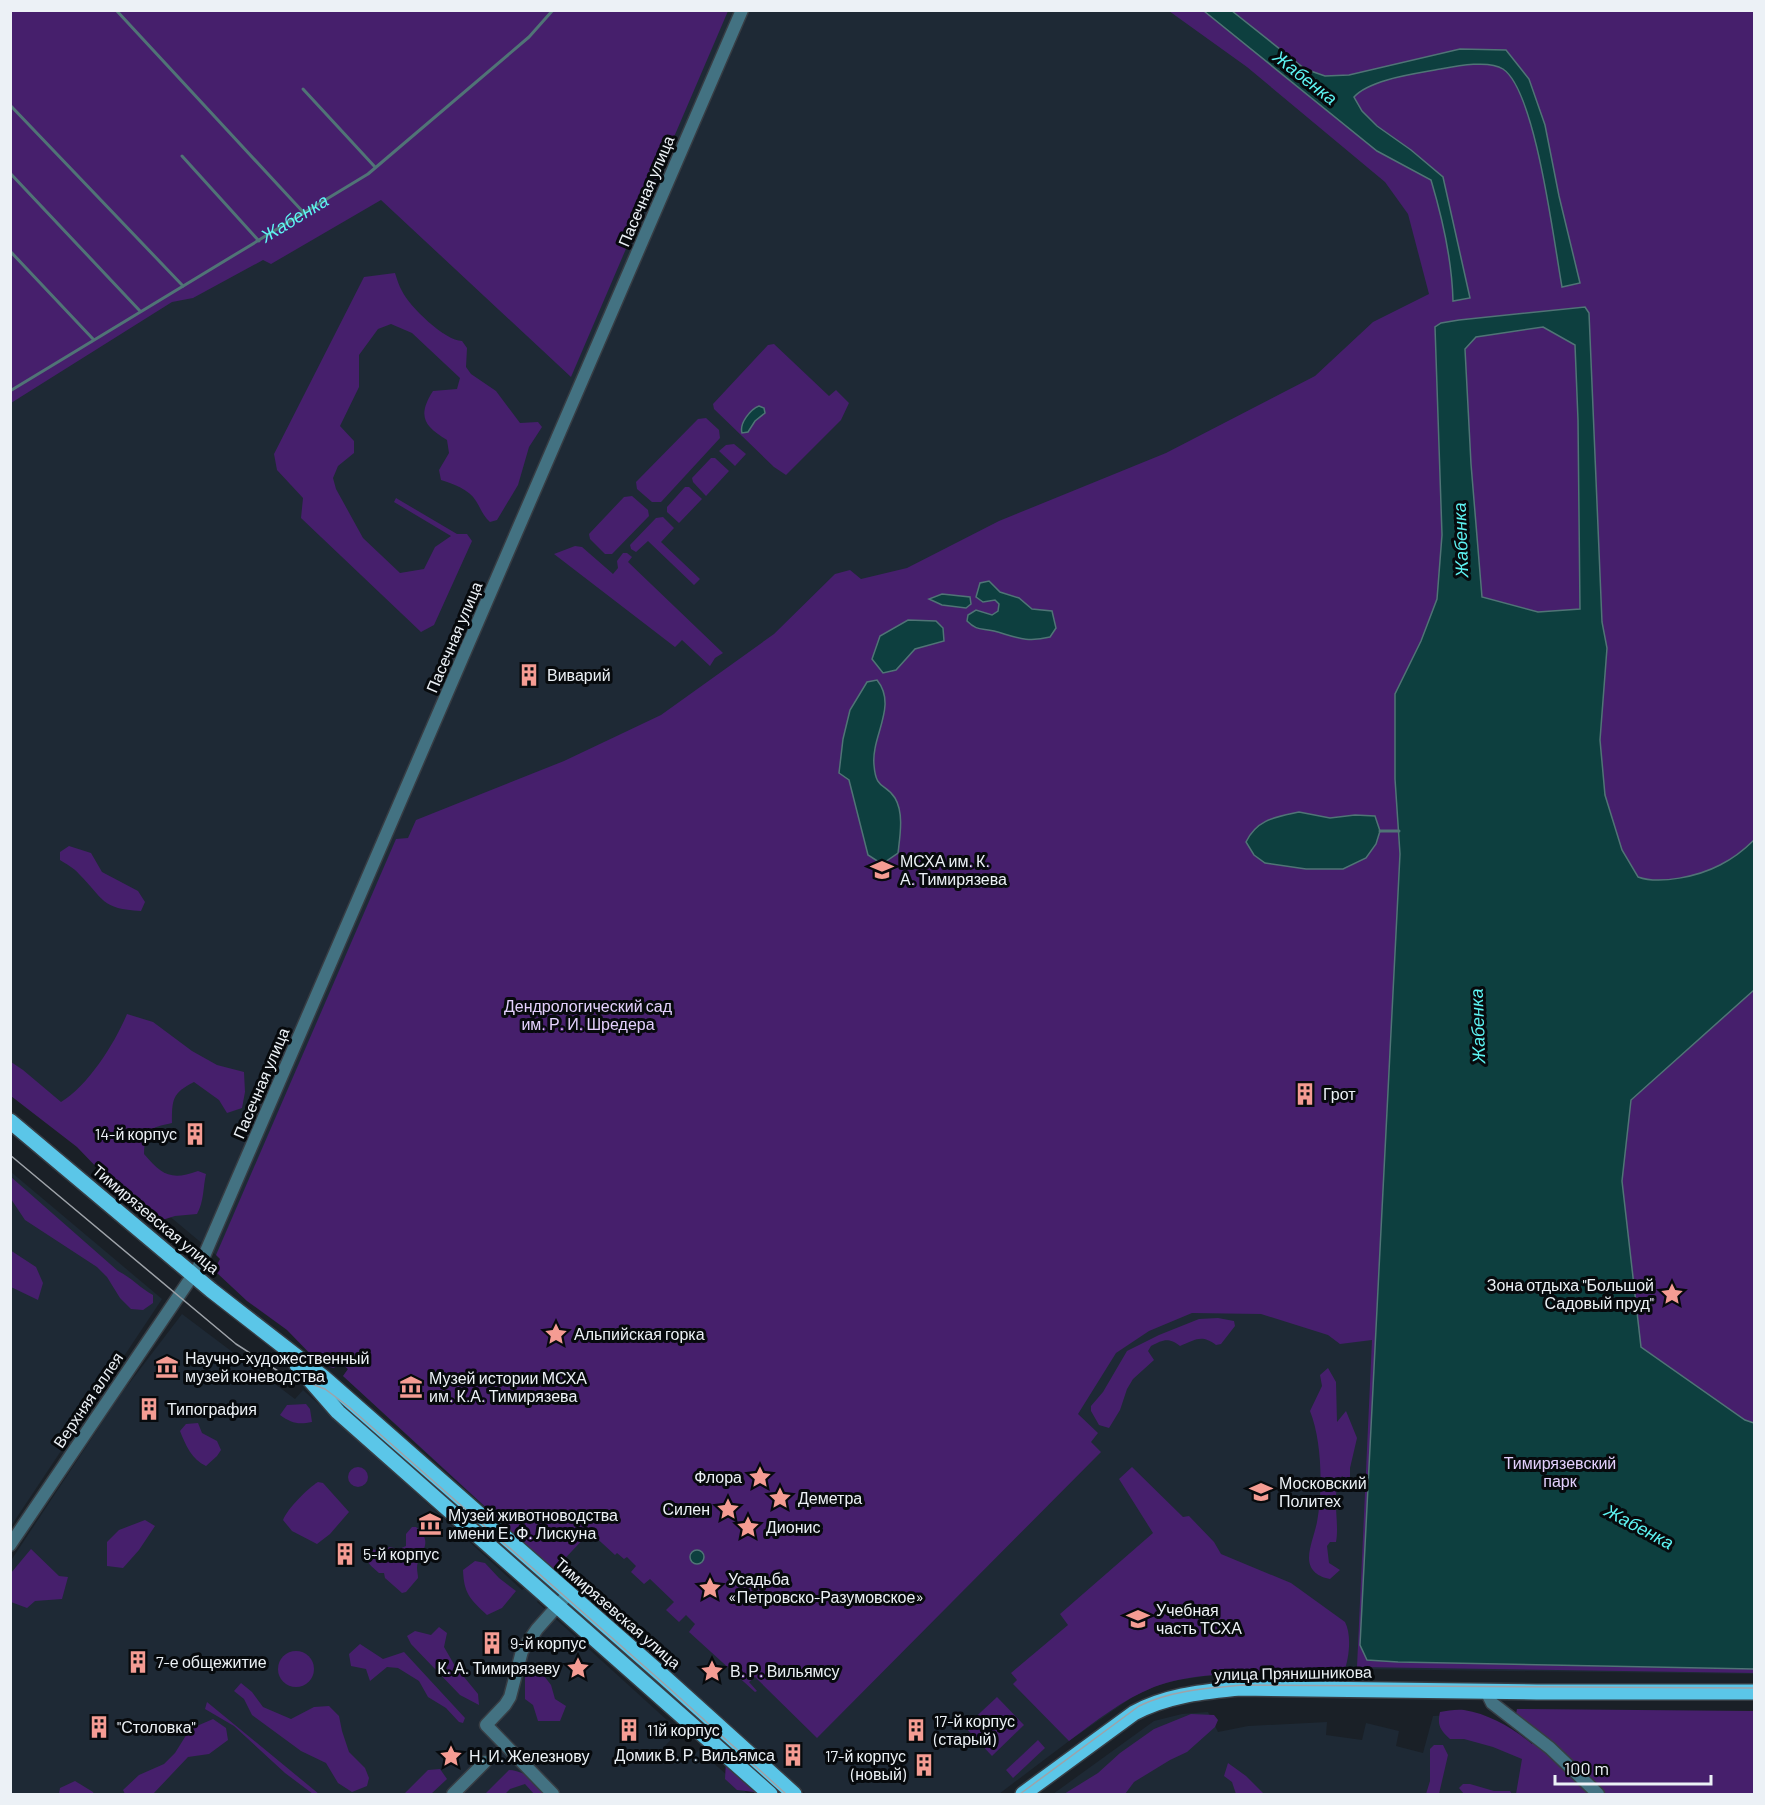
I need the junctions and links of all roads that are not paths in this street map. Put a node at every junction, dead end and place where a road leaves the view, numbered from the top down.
1 (742, 10) edge
2 (10, 1120) edge
3 (194, 1275) junction
4 (279, 1344) junction
5 (10, 1545) edge
6 (569, 1593) junction
7 (558, 1606) junction
8 (1486, 1691) junction
9 (1755, 1692) edge
10 (485, 1762) dead end
11 (453, 1794) edge
12 (553, 1794) edge
13 (770, 1794) edge
14 (794, 1794) edge
15 (1023, 1794) edge
16 (1598, 1794) edge

1 - 3 street, Пасечная улица
2 - 3 main road, Тимирязевская улица
3 - 4 main road, Тимирязевская улица
3 - 5 street, Верхняя аллея
4 - 6 main road, Тимирязевская улица
4 - 7 main road, Тимирязевская улица
6 - 7 street
6 - 14 main road, Тимирязевская улица
7 - 12 street
7 - 13 main road, Тимирязевская улица
8 - 9 main road, улица Прянишникова
8 - 15 main road, улица Прянишникова
8 - 16 street
10 - 11 street

